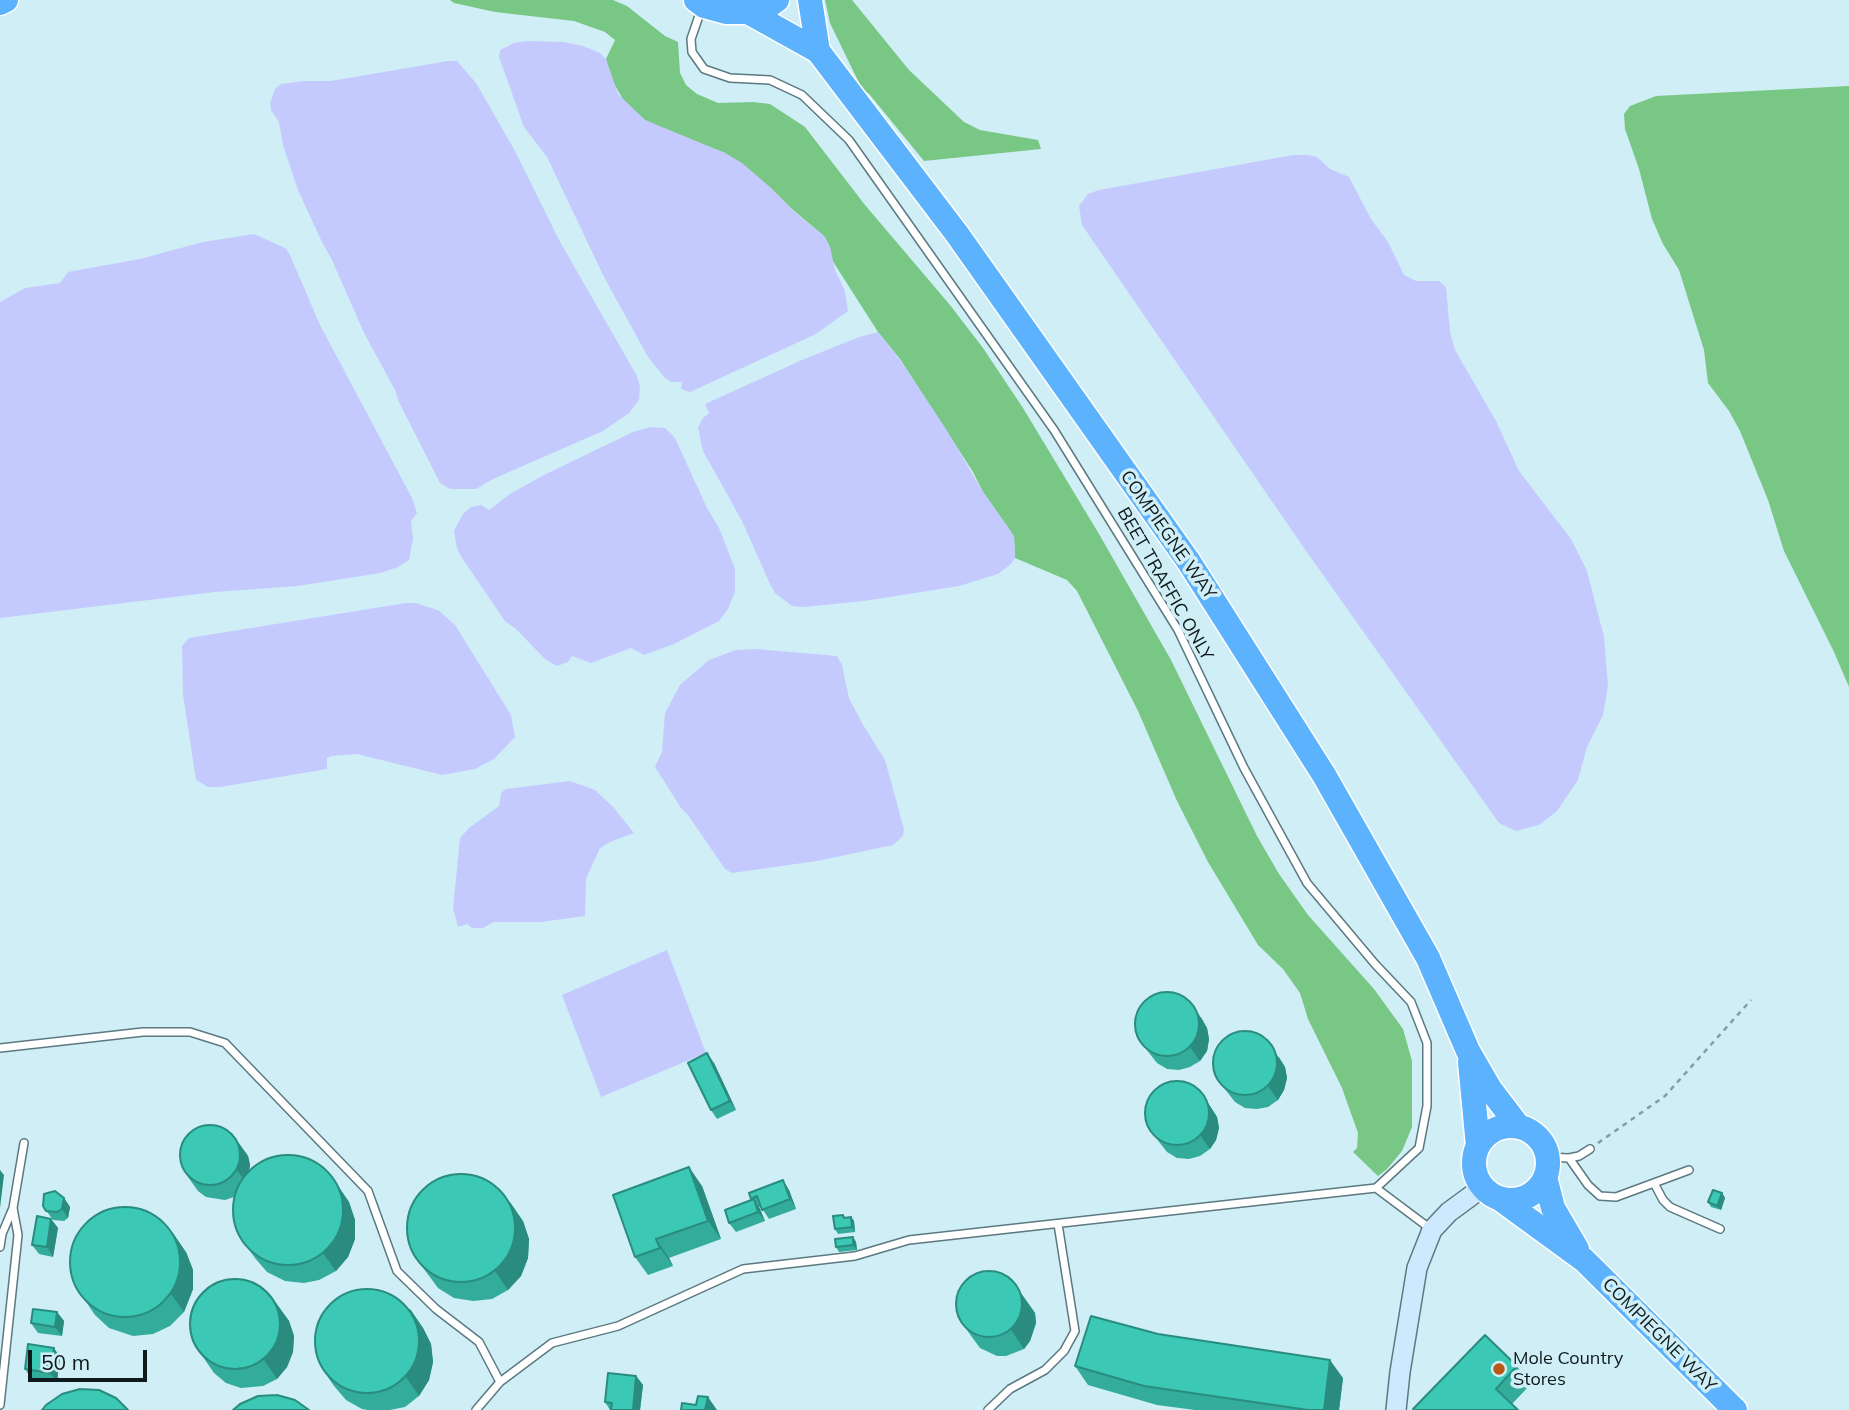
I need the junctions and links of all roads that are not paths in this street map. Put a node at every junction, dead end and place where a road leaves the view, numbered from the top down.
1 (6, 0) edge
2 (777, 0) edge
3 (810, 0) edge
4 (0, 3) edge
5 (700, 3) edge
6 (748, 12) junction
7 (818, 51) junction
8 (0, 1048) edge
9 (1468, 1051) junction
10 (1519, 1127) junction
11 (24, 1143) dead end
12 (1478, 1146) junction
13 (1590, 1149) road end
14 (1554, 1164) junction
15 (1689, 1170) dead end
16 (1654, 1183) junction
17 (1377, 1188) junction
18 (1491, 1193) junction
19 (13, 1208) junction
20 (1058, 1224) junction
21 (1720, 1229) dead end
22 (1432, 1230) junction
23 (0, 1247) edge
24 (1584, 1260) junction
25 (500, 1382) junction
26 (0, 1405) edge
27 (476, 1410) edge
28 (988, 1410) edge
29 (1396, 1410) edge
30 (1735, 1410) edge

1 - 4 highway
2 - 6 highway
3 - 7 highway, COMPIEGNE WAY
5 - 6 highway
5 - 17 lane, BEET TRAFFIC ONLY
6 - 7 highway, COMPIEGNE WAY
7 - 9 highway, COMPIEGNE WAY
8 - 25 lane
9 - 10 highway, COMPIEGNE WAY
9 - 12 highway, COMPIEGNE WAY
10 - 12 highway
10 - 14 highway
11 - 19 lane
12 - 18 highway
13 - 14 lane
14 - 16 lane
14 - 18 highway
14 - 24 highway, COMPIEGNE WAY
15 - 16 lane
16 - 21 lane
17 - 20 lane
17 - 22 lane
18 - 22 street
18 - 24 highway, COMPIEGNE WAY
19 - 23 lane
19 - 26 lane
20 - 25 lane
20 - 28 lane
22 - 29 street
24 - 30 highway, COMPIEGNE WAY
25 - 27 lane

